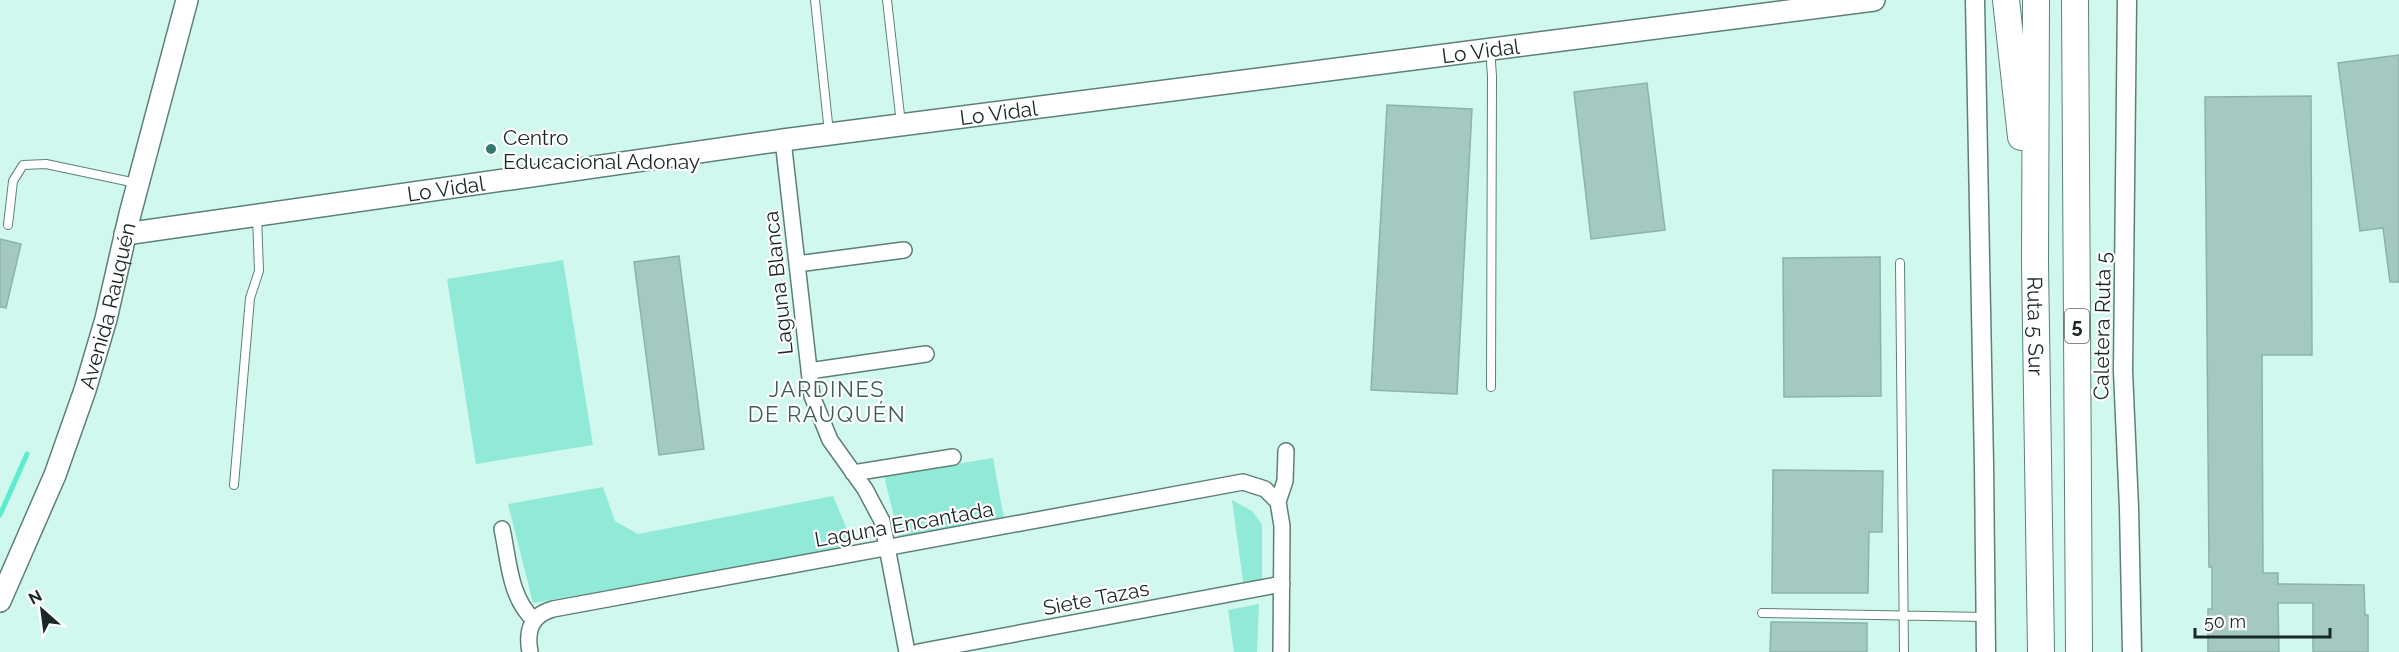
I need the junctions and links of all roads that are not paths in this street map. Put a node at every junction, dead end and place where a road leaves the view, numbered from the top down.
1 (187, 0) edge
2 (815, 0) edge
3 (887, 0) edge
4 (1874, 0) edge
5 (1975, 0) edge
6 (2006, 0) edge
7 (2036, 0) edge
8 (2075, 0) edge
9 (2127, 0) edge
10 (1490, 50) junction
11 (902, 125) junction
12 (829, 134) junction
13 (783, 140) junction
14 (138, 184) junction
15 (257, 215) junction
16 (8, 225) dead end
17 (125, 234) junction
18 (904, 250) dead end
19 (1900, 262) dead end
20 (797, 264) junction
21 (2035, 264) junction
22 (926, 354) dead end
23 (808, 371) junction
24 (1491, 387) dead end
25 (1286, 451) dead end
26 (953, 457) dead end
27 (853, 473) junction
28 (234, 485) dead end
29 (1278, 502) junction
30 (502, 529) dead end
31 (888, 549) junction
32 (1282, 584) junction
33 (0, 601) edge
34 (1762, 613) dead end
35 (1904, 615) junction
36 (1985, 617) junction
37 (534, 620) junction
38 (530, 652) edge
39 (908, 652) edge
40 (918, 652) edge
41 (1281, 652) edge
42 (1905, 652) edge
43 (1986, 652) edge
44 (2041, 652) edge
45 (2079, 652) edge
46 (2132, 652) edge

1 - 14 main road, Avenida Rauquén
2 - 12 lane
3 - 11 lane
4 - 10 main road, Lo Vidal
5 - 36 street
6 - 21 highway
7 - 21 highway, Ruta 5 Sur / 5
8 - 45 highway, Ruta 5 Sur / 5
9 - 46 street, Caletera Ruta 5
10 - 11 main road, Lo Vidal
10 - 24 lane
11 - 12 main road, Lo Vidal
12 - 13 main road, Lo Vidal
13 - 15 main road, Lo Vidal
13 - 20 street, Laguna Blanca
14 - 16 lane
14 - 17 main road, Avenida Rauquén
15 - 17 main road, Lo Vidal
15 - 28 lane
17 - 33 main road, Avenida Rauquén
18 - 20 street
19 - 35 lane
20 - 23 street, Laguna Blanca
21 - 44 highway, Ruta 5 Sur / 5
22 - 23 street
23 - 27 street, Laguna Blanca
25 - 29 street
26 - 27 street
27 - 31 street, Laguna Blanca
29 - 31 street, Laguna Encantada
29 - 32 street
30 - 37 street
31 - 37 street, Laguna Encantada
31 - 39 street, Laguna Blanca
32 - 40 street, Siete Tazas
32 - 41 street
34 - 35 lane
35 - 36 lane
35 - 42 lane
36 - 43 street
37 - 38 street

